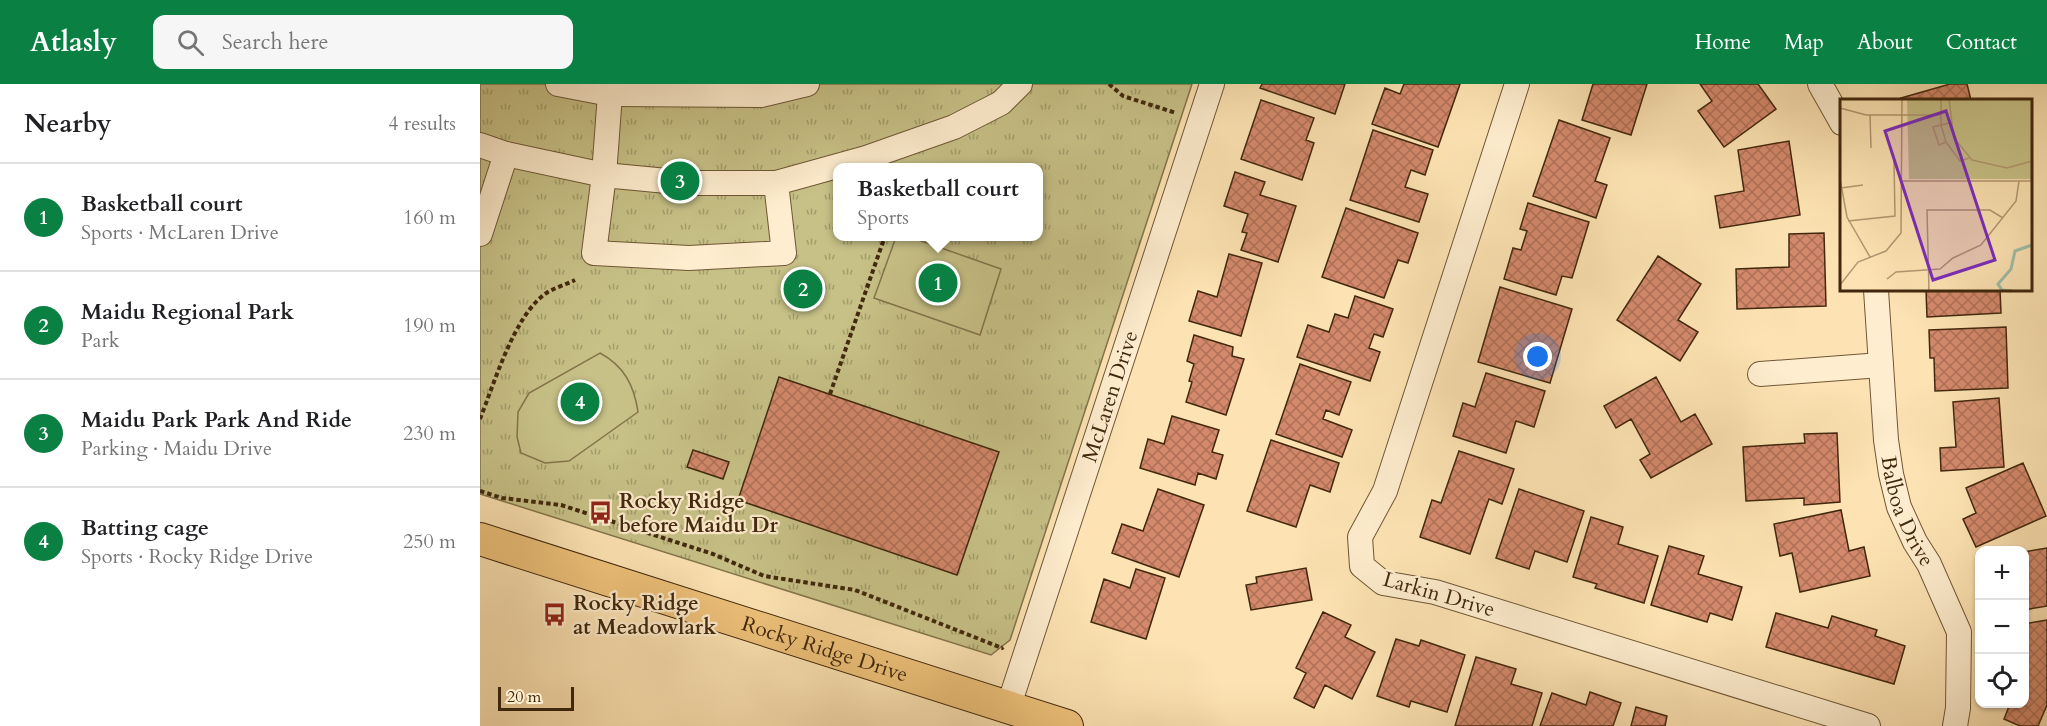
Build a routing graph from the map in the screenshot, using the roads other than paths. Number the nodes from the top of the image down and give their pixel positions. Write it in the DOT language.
graph roads {
  1 [pos="558,84"];
  2 [pos="807,84"];
  3 [pos="1020,84"];
  4 [pos="1212,84"];
  5 [pos="1517,84"];
  6 [pos="1820,84"];
  7 [pos="610,94"];
  8 [pos="1840,119"];
  9 [pos="480,145"];
  10 [pos="506,154"];
  11 [pos="848,163"];
  12 [pos="833,167"];
  13 [pos="604,175"];
  14 [pos="776,183"];
  15 [pos="480,234"];
  16 [pos="1876,291"];
  17 [pos="1881,365"];
  18 [pos="1760,374"];
  19 [pos="480,539"];
  20 [pos="1008,708"];
  21 [pos="1067,726"];
  22 [pos="1868,726"];
  23 [pos="1955,726"];
  1 -- 7 [label="street"];
  2 -- 7 [label="street"];
  3 -- 11 [label="street"];
  4 -- 20 [label="street, McLaren Drive"];
  5 -- 22 [label="street, Larkin Drive"];
  6 -- 8 [label="street"];
  7 -- 13 [label="street"];
  9 -- 10 [label="street"];
  10 -- 13 [label="street"];
  10 -- 15 [label="street"];
  12 -- 14 [label="street"];
  13 -- 14 [label="street"];
  13 -- 14 [label="street"];
  16 -- 17 [label="street, Balboa Drive"];
  17 -- 18 [label="street"];
  17 -- 23 [label="street, Balboa Drive"];
  19 -- 20 [label="main road, Rocky Ridge Drive"];
  20 -- 21 [label="main road, Rocky Ridge Drive"];
}
